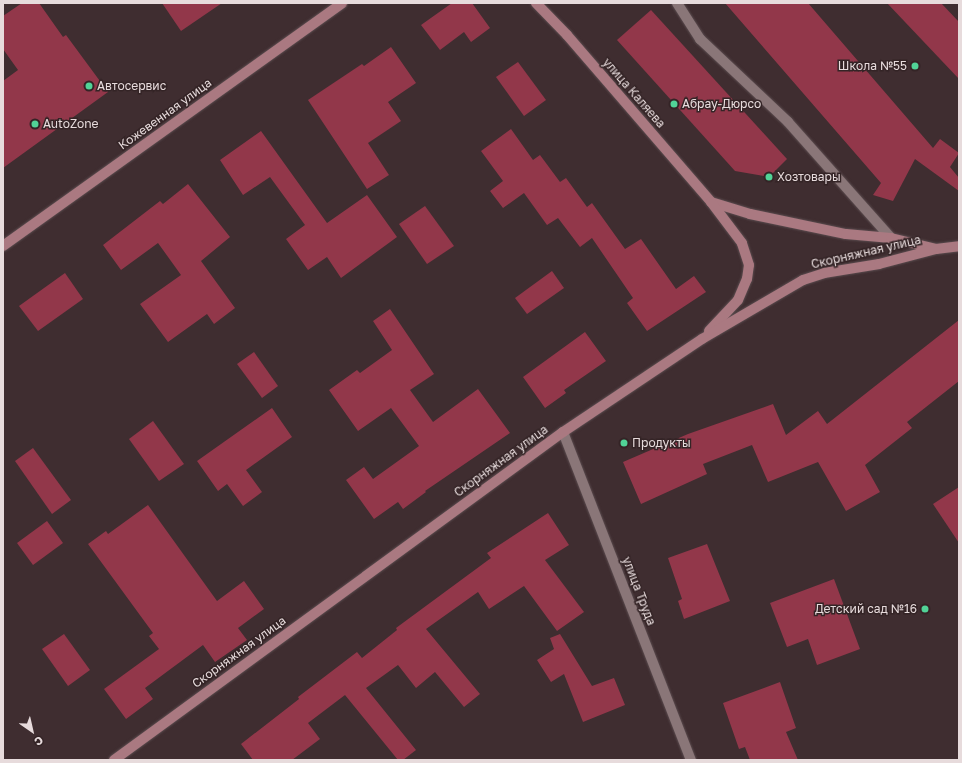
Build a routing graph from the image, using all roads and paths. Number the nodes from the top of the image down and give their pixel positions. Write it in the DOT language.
graph roads {
  1 [pos="342,3"];
  2 [pos="536,3"];
  3 [pos="677,3"];
  4 [pos="710,202"];
  5 [pos="892,238"];
  6 [pos="3,246"];
  7 [pos="959,246"];
  8 [pos="936,249"];
  9 [pos="702,339"];
  10 [pos="563,432"];
  11 [pos="114,760"];
  12 [pos="691,760"];
  1 -- 6 [label="main road, Кожевенная улица"];
  2 -- 4 [label="main road, улица Каляева"];
  3 -- 5 [label="street"];
  4 -- 5 [label="main road"];
  4 -- 9 [label="main road, улица Каляева"];
  5 -- 8 [label="main road"];
  7 -- 8 [label="main road"];
  8 -- 9 [label="main road, Скорняжная улица"];
  9 -- 10 [label="main road, Скорняжная улица"];
  10 -- 11 [label="main road, Скорняжная улица"];
  10 -- 12 [label="street, улица Труда"];
}
